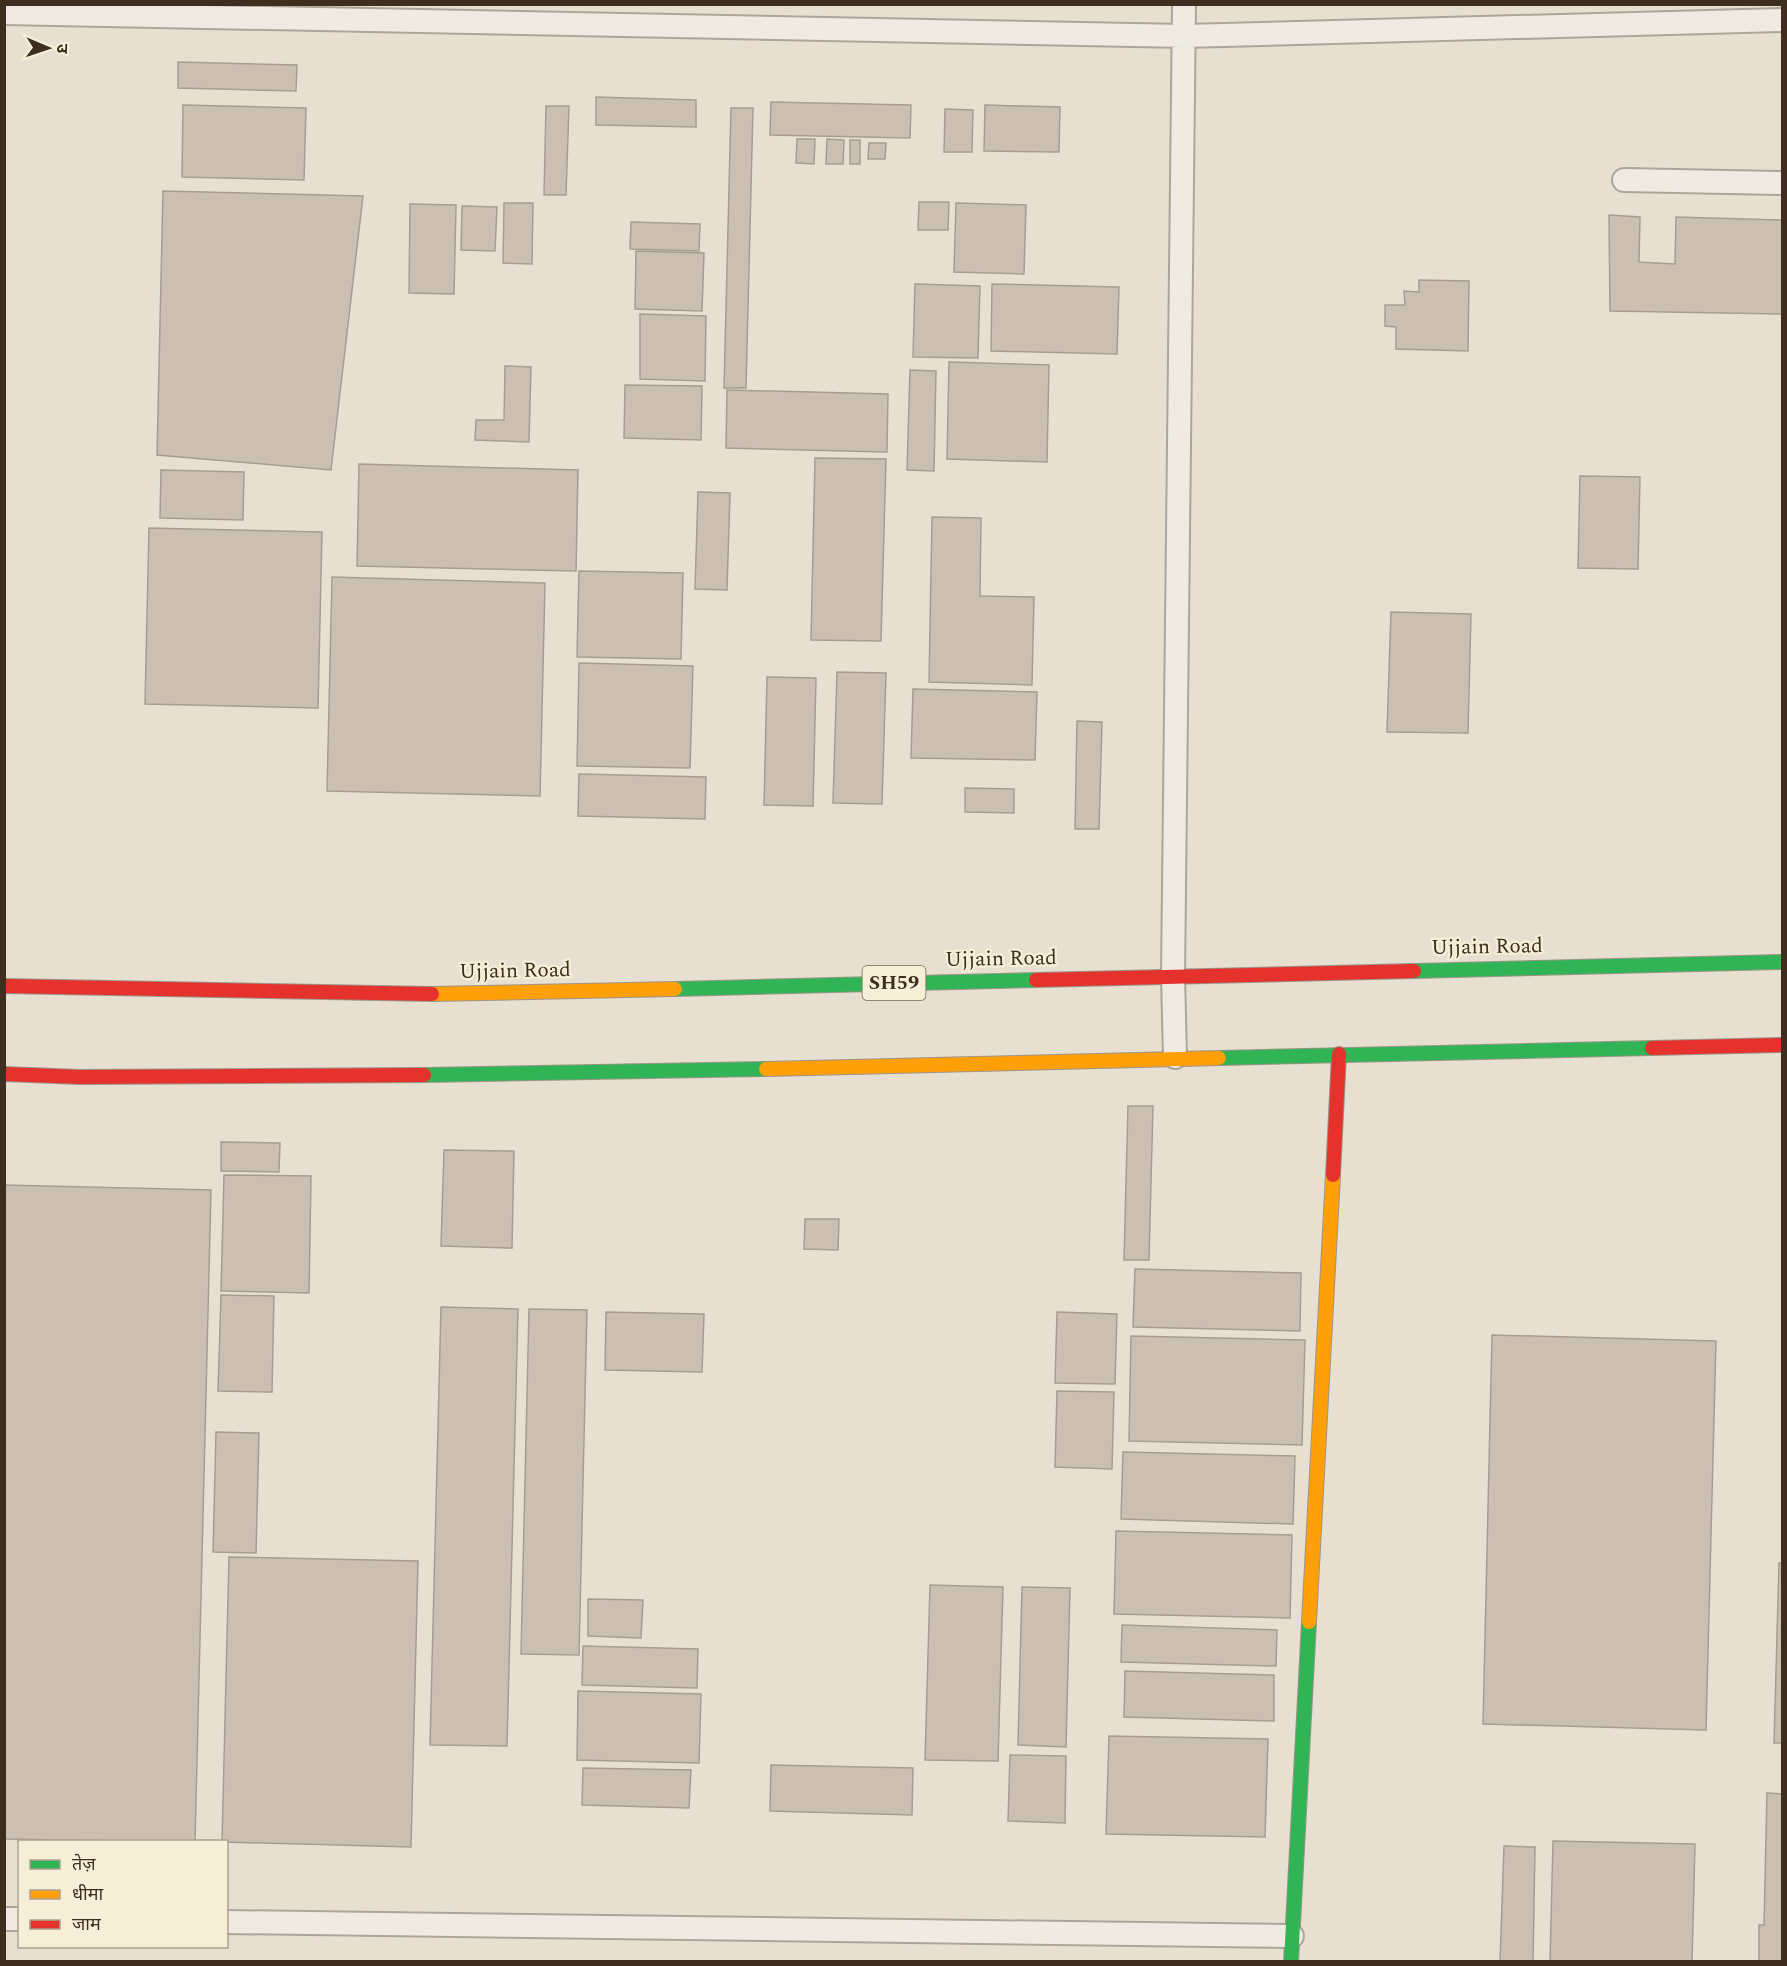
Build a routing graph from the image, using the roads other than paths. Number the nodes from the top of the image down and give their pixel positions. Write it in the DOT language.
graph roads {
  1 [pos="1184,4"];
  2 [pos="4,13"];
  3 [pos="597,15"];
  4 [pos="1782,20"];
  5 [pos="1185,36"];
  6 [pos="1624,180"];
  7 [pos="1782,183"];
  8 [pos="1782,962"];
  9 [pos="1173,976"];
  10 [pos="4,986"];
  11 [pos="1782,1045"];
  12 [pos="1339,1054"];
  13 [pos="1175,1058"];
  14 [pos="4,1074"];
  15 [pos="228,1922"];
  16 [pos="1292,1936"];
  17 [pos="1291,1962"];
  1 -- 5 [label="lane"];
  2 -- 3 [label="lane"];
  3 -- 5 [label="lane"];
  4 -- 5 [label="lane"];
  5 -- 9 [label="lane"];
  6 -- 7 [label="lane"];
  8 -- 9 [label="main road, Ujjain Road / SH59"];
  9 -- 10 [label="main road, Ujjain Road / SH59"];
  9 -- 13 [label="lane"];
  11 -- 12 [label="main road"];
  12 -- 13 [label="main road"];
  12 -- 16 [label="main road"];
  13 -- 14 [label="main road"];
  15 -- 16 [label="lane"];
  16 -- 17 [label="main road"];
}
